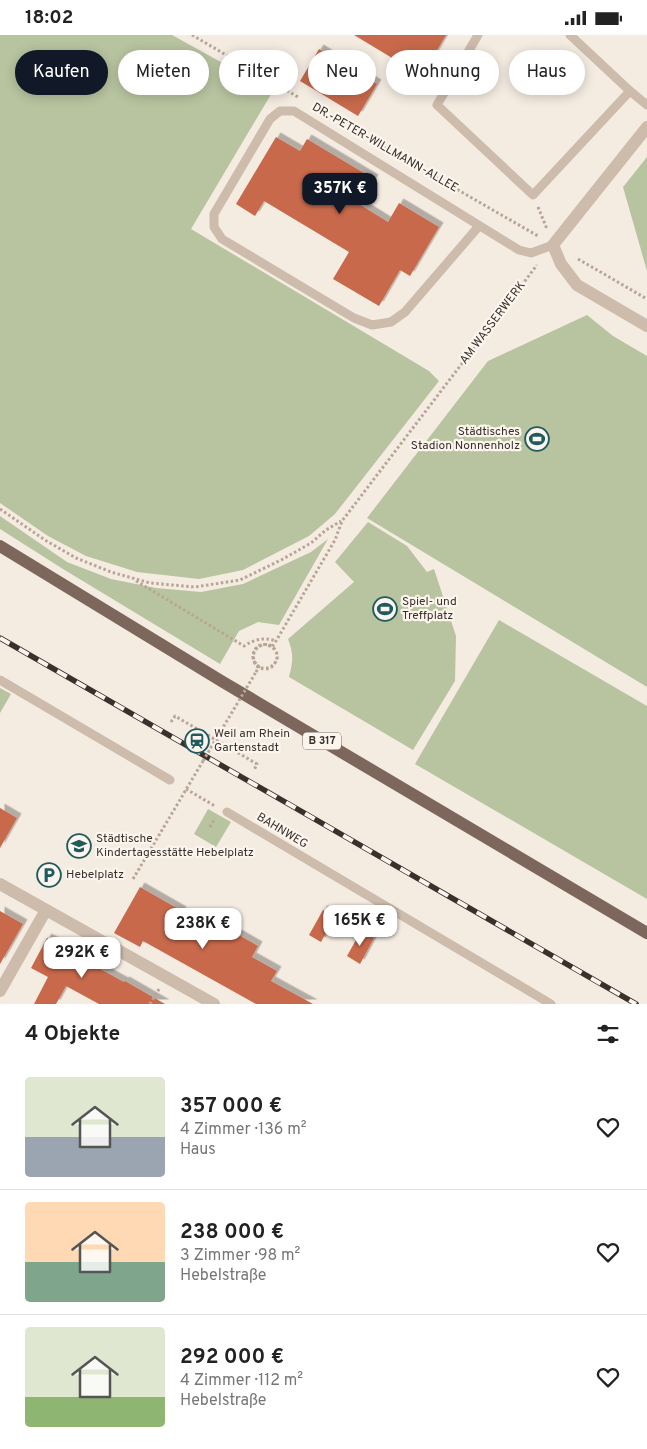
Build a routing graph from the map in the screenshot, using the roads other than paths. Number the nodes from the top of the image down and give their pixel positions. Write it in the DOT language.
graph roads {
  1 [pos="478,35"];
  2 [pos="570,35"];
  3 [pos="630,91"];
  4 [pos="647,105"];
  5 [pos="647,127"];
  6 [pos="480,226"];
  7 [pos="553,245"];
  8 [pos="647,326"];
  9 [pos="0,546"];
  10 [pos="0,680"];
  11 [pos="170,780"];
  12 [pos="226,812"];
  13 [pos="0,885"];
  14 [pos="46,910"];
  15 [pos="647,933"];
  16 [pos="0,991"];
  17 [pos="214,1004"];
  18 [pos="551,1004"];
  1 -- 3 [label="lane"];
  2 -- 3 [label="lane"];
  3 -- 4 [label="lane"];
  5 -- 7 [label="street"];
  6 -- 6 [label="lane"];
  6 -- 7 [label="lane"];
  7 -- 8 [label="street"];
  9 -- 15 [label="main road, B 317"];
  10 -- 11 [label="lane"];
  12 -- 18 [label="lane, BAHNWEG"];
  13 -- 14 [label="street"];
  14 -- 16 [label="street"];
  14 -- 17 [label="street"];
}
